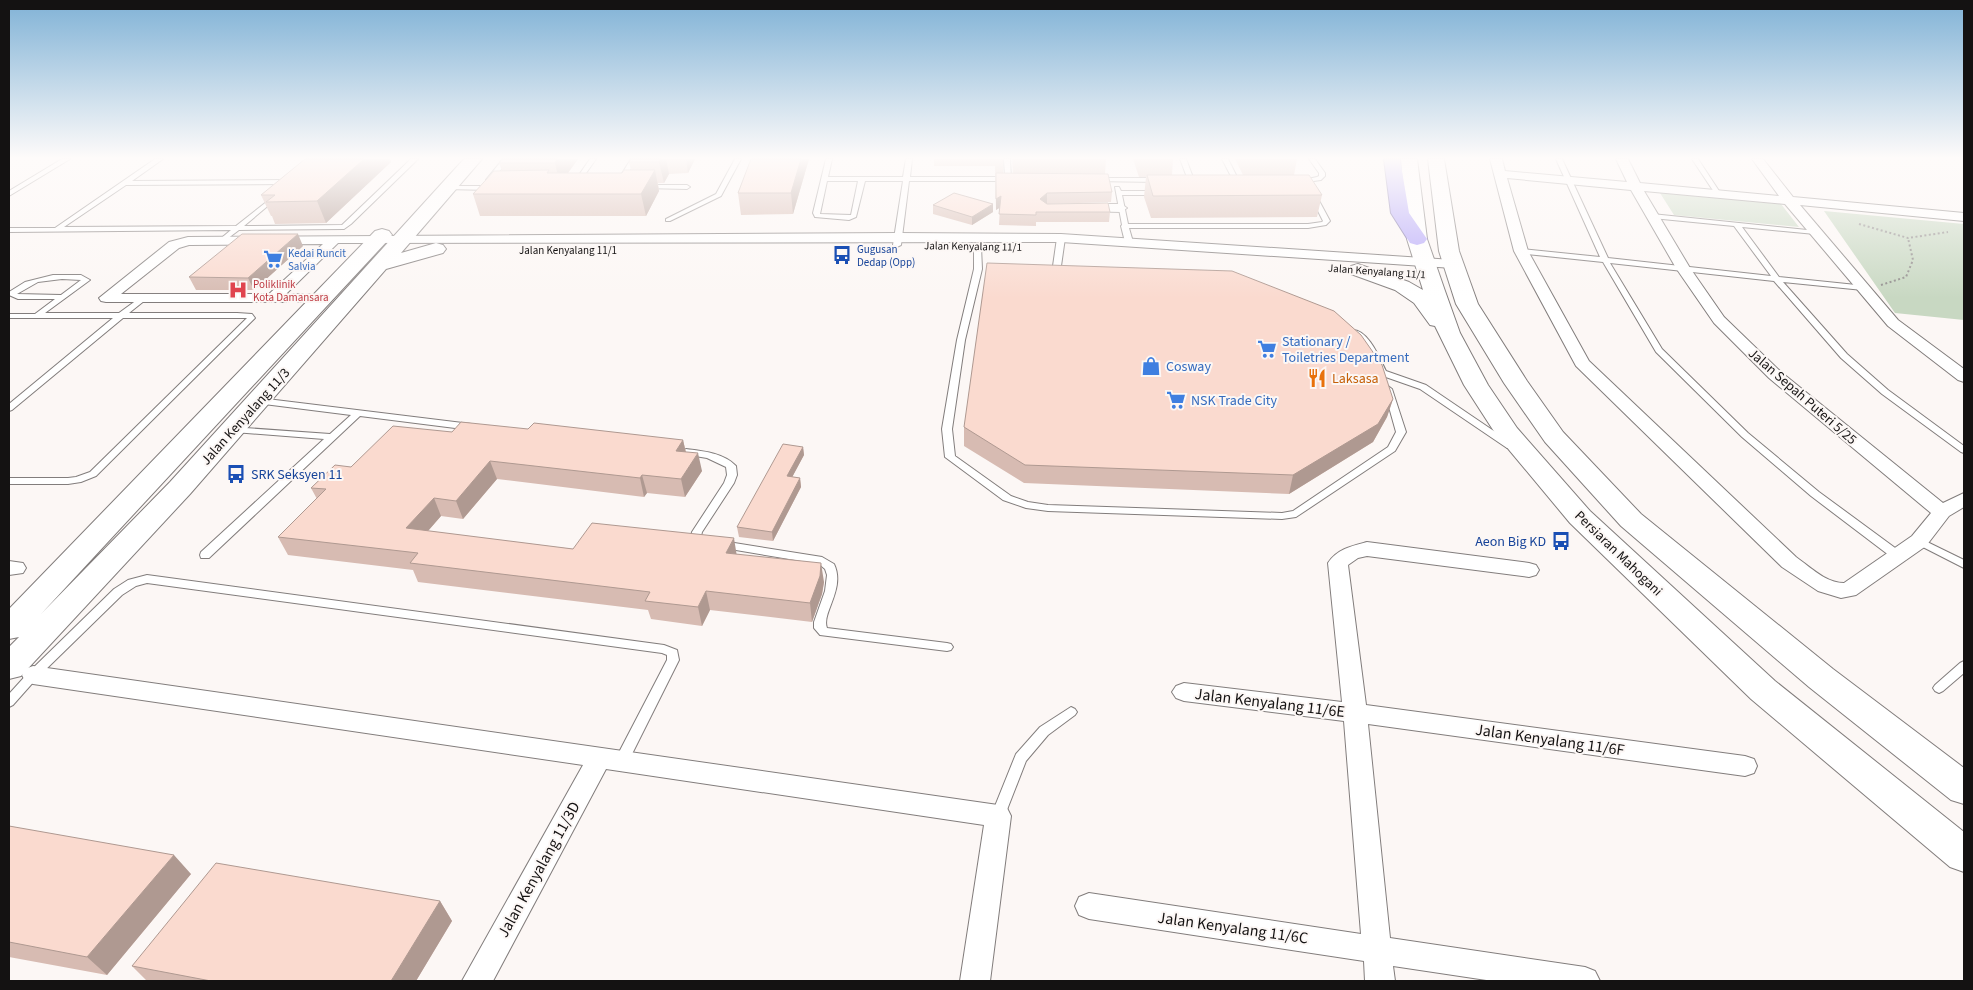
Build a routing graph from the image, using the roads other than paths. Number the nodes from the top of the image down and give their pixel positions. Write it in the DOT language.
graph roads {
  1 [pos="91,205"];
  2 [pos="265,205"];
  3 [pos="369,205"];
  4 [pos="424,205"];
  5 [pos="424,205"];
  6 [pos="699,205"];
  7 [pos="818,205"];
  8 [pos="856,205"];
  9 [pos="902,205"];
  10 [pos="1319,205"];
  11 [pos="1399,205"];
  12 [pos="1414,205"];
  13 [pos="1443,205"];
  14 [pos="1509,205"];
  15 [pos="1579,205"];
  16 [pos="1646,205"];
  17 [pos="1793,205"];
  18 [pos="1835,205"];
  19 [pos="1075,208"];
  20 [pos="1121,208"];
  21 [pos="1652,216"];
  22 [pos="1964,217"];
  23 [pos="668,220"];
  24 [pos="1736,224"];
  25 [pos="1124,226"];
  26 [pos="212,228"];
  27 [pos="238,228"];
  28 [pos="56,229"];
  29 [pos="9,230"];
  30 [pos="1815,232"];
  31 [pos="335,239"];
  32 [pos="1418,239"];
  33 [pos="198,240"];
  34 [pos="223,240"];
  35 [pos="897,241"];
  36 [pos="1129,242"];
  37 [pos="1061,243"];
  38 [pos="437,244"];
  39 [pos="390,245"];
  40 [pos="977,247"];
  41 [pos="1522,251"];
  42 [pos="1605,260"];
  43 [pos="1682,268"];
  44 [pos="1358,270"];
  45 [pos="1441,270"];
  46 [pos="1046,272"];
  47 [pos="1056,272"];
  48 [pos="1066,273"];
  49 [pos="1776,278"];
  50 [pos="1864,288"];
  51 [pos="64,297"];
  52 [pos="273,298"];
  53 [pos="322,298"];
  54 [pos="140,299"];
  55 [pos="122,315"];
  56 [pos="9,316"];
  57 [pos="38,316"];
  58 [pos="1343,328"];
  59 [pos="1449,333"];
  60 [pos="1384,373"];
  61 [pos="1964,377"];
  62 [pos="258,401"];
  63 [pos="9,408"];
  64 [pos="357,414"];
  65 [pos="233,429"];
  66 [pos="484,429"];
  67 [pos="333,437"];
  68 [pos="1964,450"];
  69 [pos="679,451"];
  70 [pos="1531,461"];
  71 [pos="9,481"];
  72 [pos="1964,499"];
  73 [pos="1942,512"];
  74 [pos="1919,541"];
  75 [pos="205,555"];
  76 [pos="1898,556"];
  77 [pos="1964,564"];
  78 [pos="1529,570"];
  79 [pos="9,628"];
  80 [pos="947,647"];
  81 [pos="16,666"];
  82 [pos="1964,666"];
  83 [pos="1939,688"];
  84 [pos="1184,692"];
  85 [pos="9,702"];
  86 [pos="1071,712"];
  87 [pos="1355,712"];
  88 [pos="611,758"];
  89 [pos="1746,766"];
  90 [pos="1964,789"];
  91 [pos="998,816"];
  92 [pos="1964,855"];
  93 [pos="1089,906"];
  94 [pos="1378,948"];
  95 [pos="477,981"];
  96 [pos="975,981"];
  97 [pos="1380,981"];
  98 [pos="1585,981"];
  1 -- 28 [label="lane"];
  2 -- 27 [label="lane"];
  3 -- 27 [label="lane"];
  4 -- 39 [label="main road, Jalan Kenyalang 11/3"];
  5 -- 39 [label="main road, Jalan Kenyalang 11/3"];
  6 -- 23 [label="lane"];
  7 -- 8 [label="lane"];
  9 -- 35 [label="lane"];
  10 -- 25 [label="lane"];
  11 -- 32 [label="highway"];
  12 -- 32 [label="main road, Persiaran Mahogani"];
  13 -- 45 [label="main road, Persiaran Mahogani"];
  14 -- 41 [label="street"];
  15 -- 42 [label="lane"];
  16 -- 21 [label="street, Jalan Sepah Puteri 5/25"];
  17 -- 30 [label="street"];
  18 -- 22 [label="street"];
  19 -- 20 [label="street"];
  20 -- 25 [label="lane"];
  21 -- 24 [label="lane"];
  21 -- 43 [label="street, Jalan Sepah Puteri 5/25"];
  24 -- 30 [label="lane"];
  24 -- 49 [label="lane"];
  25 -- 36 [label="lane"];
  26 -- 27 [label="lane"];
  26 -- 28 [label="lane"];
  26 -- 33 [label="lane"];
  27 -- 34 [label="lane"];
  28 -- 29 [label="lane"];
  30 -- 50 [label="street"];
  31 -- 34 [label="street"];
  31 -- 39 [label="street"];
  31 -- 52 [label="street"];
  32 -- 45 [label="main road, Persiaran Mahogani"];
  33 -- 34 [label="street"];
  33 -- 54 [label="street"];
  35 -- 37 [label="street, Jalan Kenyalang 11/1"];
  35 -- 38 [label="street, Jalan Kenyalang 11/1"];
  35 -- 40 [label="street, Jalan Kenyalang 11/1"];
  36 -- 37 [label="street, Jalan Kenyalang 11/1"];
  36 -- 45 [label="street, Jalan Kenyalang 11/1"];
  37 -- 40 [label="street, Jalan Kenyalang 11/1"];
  37 -- 44 [label="street, Jalan Kenyalang 11/1"];
  37 -- 47 [label="lane"];
  38 -- 39 [label="main road"];
  38 -- 39 [label="main road"];
  39 -- 53 [label="main road, Jalan Kenyalang 11/3"];
  39 -- 62 [label="main road, Jalan Kenyalang 11/3"];
  40 -- 60 [label="lane"];
  41 -- 42 [label="lane"];
  41 -- 76 [label="street"];
  42 -- 43 [label="lane"];
  42 -- 76 [label="lane"];
  43 -- 49 [label="lane"];
  43 -- 73 [label="street, Jalan Sepah Puteri 5/25"];
  44 -- 45 [label="street, Jalan Kenyalang 11/1"];
  44 -- 59 [label="main road"];
  45 -- 59 [label="main road, Persiaran Mahogani"];
  45 -- 90 [label="main road, Persiaran Mahogani"];
  46 -- 47 [label="lane"];
  47 -- 48 [label="lane"];
  49 -- 50 [label="lane"];
  49 -- 68 [label="lane"];
  50 -- 61 [label="street"];
  51 -- 51 [label="lane"];
  51 -- 57 [label="lane"];
  52 -- 53 [label="street"];
  52 -- 54 [label="street"];
  53 -- 79 [label="main road, Jalan Kenyalang 11/3"];
  54 -- 55 [label="lane"];
  55 -- 57 [label="lane"];
  55 -- 63 [label="lane"];
  55 -- 71 [label="lane"];
  56 -- 57 [label="lane"];
  58 -- 60 [label="lane"];
  59 -- 70 [label="main road, Persiaran Mahogani"];
  60 -- 70 [label="lane"];
  62 -- 64 [label="lane"];
  62 -- 65 [label="main road, Jalan Kenyalang 11/3"];
  64 -- 66 [label="lane"];
  64 -- 67 [label="lane"];
  65 -- 67 [label="lane"];
  65 -- 81 [label="main road, Jalan Kenyalang 11/3"];
  67 -- 75 [label="lane"];
  69 -- 80 [label="lane"];
  70 -- 92 [label="main road, Persiaran Mahogani"];
  72 -- 73 [label="street"];
  73 -- 74 [label="street"];
  74 -- 76 [label="street"];
  74 -- 77 [label="lane"];
  78 -- 87 [label="street"];
  81 -- 85 [label="lane"];
  81 -- 88 [label="street"];
  81 -- 88 [label="lane"];
  82 -- 83 [label="lane"];
  84 -- 87 [label="street, Jalan Kenyalang 11/6E"];
  86 -- 91 [label="lane"];
  87 -- 89 [label="street, Jalan Kenyalang 11/6F"];
  87 -- 94 [label="street"];
  88 -- 91 [label="street"];
  88 -- 95 [label="street, Jalan Kenyalang 11/3D"];
  91 -- 96 [label="street"];
  93 -- 94 [label="street, Jalan Kenyalang 11/6C"];
  94 -- 97 [label="street"];
  94 -- 98 [label="street, Jalan Kenyalang 11/6C"];
}
